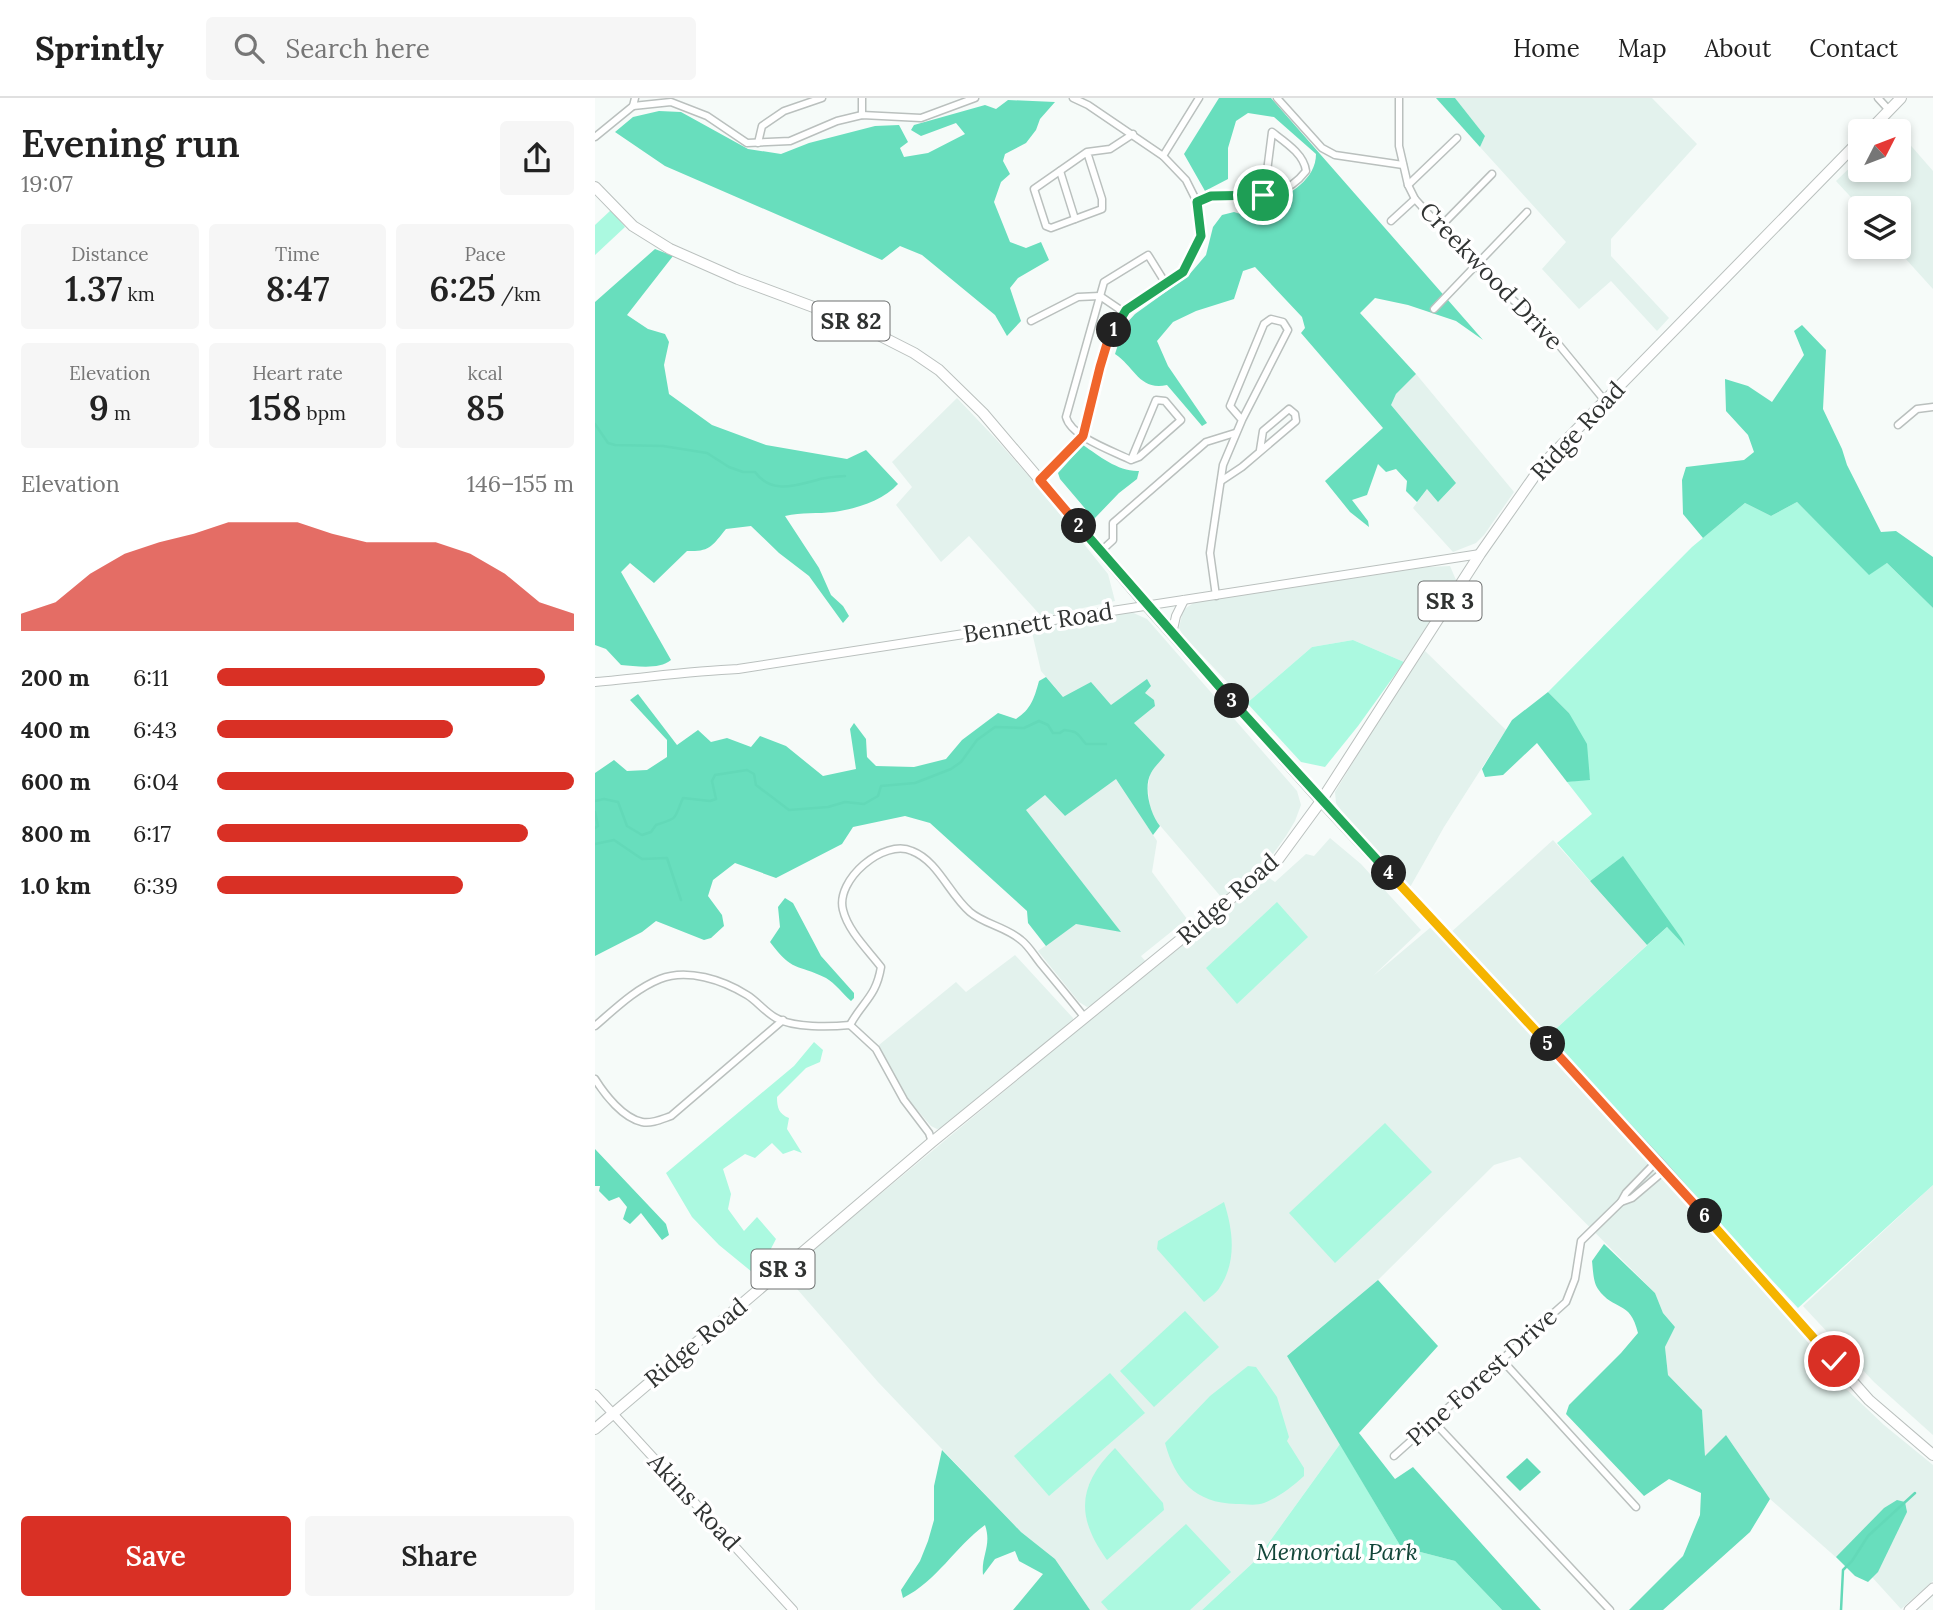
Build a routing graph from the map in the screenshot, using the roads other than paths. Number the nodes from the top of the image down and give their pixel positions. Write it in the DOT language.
graph roads {
  1 [pos="822,98"];
  2 [pos="862,98"];
  3 [pos="975,98"];
  4 [pos="1076,98"];
  5 [pos="1199,98"];
  6 [pos="1277,98"];
  7 [pos="1399,98"];
  8 [pos="1878,98"];
  9 [pos="1901,98"];
  10 [pos="634,102"];
  11 [pos="1889,110"];
  12 [pos="862,115"];
  13 [pos="1880,119"];
  14 [pos="1133,134"];
  15 [pos="595,137"];
  16 [pos="1457,138"];
  17 [pos="758,143"];
  18 [pos="1087,152"];
  19 [pos="1848,152"];
  20 [pos="1163,156"];
  21 [pos="1403,164"];
  22 [pos="1060,171"];
  23 [pos="1492,174"];
  24 [pos="1408,185"];
  25 [pos="595,187"];
  26 [pos="1263,195"];
  27 [pos="1415,199"];
  28 [pos="1197,202"];
  29 [pos="1527,212"];
  30 [pos="1075,219"];
  31 [pos="1391,220"];
  32 [pos="1440,227"];
  33 [pos="1475,265"];
  34 [pos="1166,284"];
  35 [pos="1100,296"];
  36 [pos="1434,309"];
  37 [pos="1125,313"];
  38 [pos="1031,321"];
  39 [pos="1605,401"];
  40 [pos="1933,407"];
  41 [pos="1242,420"];
  42 [pos="1898,425"];
  43 [pos="1235,433"];
  44 [pos="1083,436"];
  45 [pos="1260,450"];
  46 [pos="1131,460"];
  47 [pos="1040,480"];
  48 [pos="1221,481"];
  49 [pos="1100,552"];
  50 [pos="1480,554"];
  51 [pos="1216,596"];
  52 [pos="1184,600"];
  53 [pos="1147,606"];
  54 [pos="1172,634"];
  55 [pos="595,682"];
  56 [pos="1321,800"];
  57 [pos="1085,1018"];
  58 [pos="783,1020"];
  59 [pos="850,1025"];
  60 [pos="595,1026"];
  61 [pos="595,1079"];
  62 [pos="932,1142"];
  63 [pos="1657,1161"];
  64 [pos="1665,1170"];
  65 [pos="1621,1202"];
  66 [pos="1503,1360"];
  67 [pos="595,1394"];
  68 [pos="613,1413"];
  69 [pos="1433,1421"];
  70 [pos="595,1429"];
  71 [pos="1933,1455"];
  72 [pos="1394,1456"];
  73 [pos="1636,1507"];
  74 [pos="1933,1588"];
  75 [pos="793,1610"];
  76 [pos="1610,1610"];
  77 [pos="1909,1610"];
  1 -- 17 [label="street"];
  2 -- 12 [label="street"];
  3 -- 12 [label="street"];
  4 -- 14 [label="street"];
  5 -- 20 [label="street"];
  6 -- 21 [label="street"];
  7 -- 21 [label="street, Creekwood Drive"];
  8 -- 11 [label="street"];
  9 -- 11 [label="main road"];
  10 -- 15 [label="street"];
  10 -- 17 [label="street"];
  11 -- 13 [label="main road"];
  12 -- 17 [label="street"];
  14 -- 18 [label="street"];
  14 -- 20 [label="street"];
  16 -- 24 [label="street"];
  18 -- 22 [label="street"];
  18 -- 30 [label="street"];
  19 -- 39 [label="main road, Ridge Road / SR 3"];
  20 -- 28 [label="street"];
  21 -- 24 [label="street, Creekwood Drive"];
  22 -- 30 [label="street"];
  22 -- 30 [label="street"];
  23 -- 32 [label="street"];
  24 -- 27 [label="street, Creekwood Drive"];
  25 -- 47 [label="main road, SR 82"];
  26 -- 26 [label="street"];
  26 -- 28 [label="street"];
  27 -- 31 [label="street"];
  27 -- 32 [label="street, Creekwood Drive"];
  28 -- 34 [label="street"];
  29 -- 33 [label="street"];
  32 -- 33 [label="street, Creekwood Drive"];
  33 -- 36 [label="street"];
  33 -- 39 [label="street, Creekwood Drive"];
  34 -- 35 [label="street"];
  34 -- 37 [label="street"];
  35 -- 37 [label="street"];
  35 -- 38 [label="street"];
  35 -- 44 [label="street"];
  37 -- 44 [label="street"];
  39 -- 50 [label="main road, Ridge Road / SR 3"];
  40 -- 42 [label="street"];
  41 -- 41 [label="street"];
  41 -- 43 [label="street"];
  43 -- 48 [label="street"];
  43 -- 49 [label="street"];
  44 -- 46 [label="street"];
  44 -- 47 [label="street"];
  45 -- 45 [label="street"];
  45 -- 48 [label="street"];
  46 -- 46 [label="street"];
  47 -- 49 [label="main road, SR 82"];
  48 -- 51 [label="street"];
  49 -- 53 [label="main road, SR 82"];
  50 -- 51 [label="street, Bennett Road"];
  50 -- 56 [label="main road, Ridge Road / SR 3"];
  51 -- 52 [label="street, Bennett Road"];
  52 -- 53 [label="street, Bennett Road"];
  52 -- 54 [label="street"];
  53 -- 54 [label="main road, SR 82"];
  53 -- 55 [label="street, Bennett Road"];
  54 -- 56 [label="main road, SR 82"];
  56 -- 57 [label="main road, Ridge Road / SR 3"];
  56 -- 63 [label="main road, SR 82"];
  57 -- 59 [label="street"];
  57 -- 62 [label="main road, Ridge Road / SR 3"];
  58 -- 59 [label="street"];
  58 -- 60 [label="street"];
  58 -- 61 [label="street"];
  59 -- 62 [label="street"];
  62 -- 68 [label="main road, Ridge Road / SR 3"];
  63 -- 64 [label="main road, SR 82"];
  63 -- 65 [label="street"];
  64 -- 65 [label="street, Pine Forest Drive"];
  64 -- 71 [label="main road, SR 82"];
  65 -- 66 [label="street, Pine Forest Drive"];
  66 -- 69 [label="street, Pine Forest Drive"];
  66 -- 73 [label="street"];
  67 -- 68 [label="street, Akins Road"];
  68 -- 70 [label="main road, Ridge Road / SR 3"];
  68 -- 75 [label="street, Akins Road"];
  69 -- 72 [label="street, Pine Forest Drive"];
  69 -- 76 [label="street"];
  74 -- 77 [label="main road"];
}
